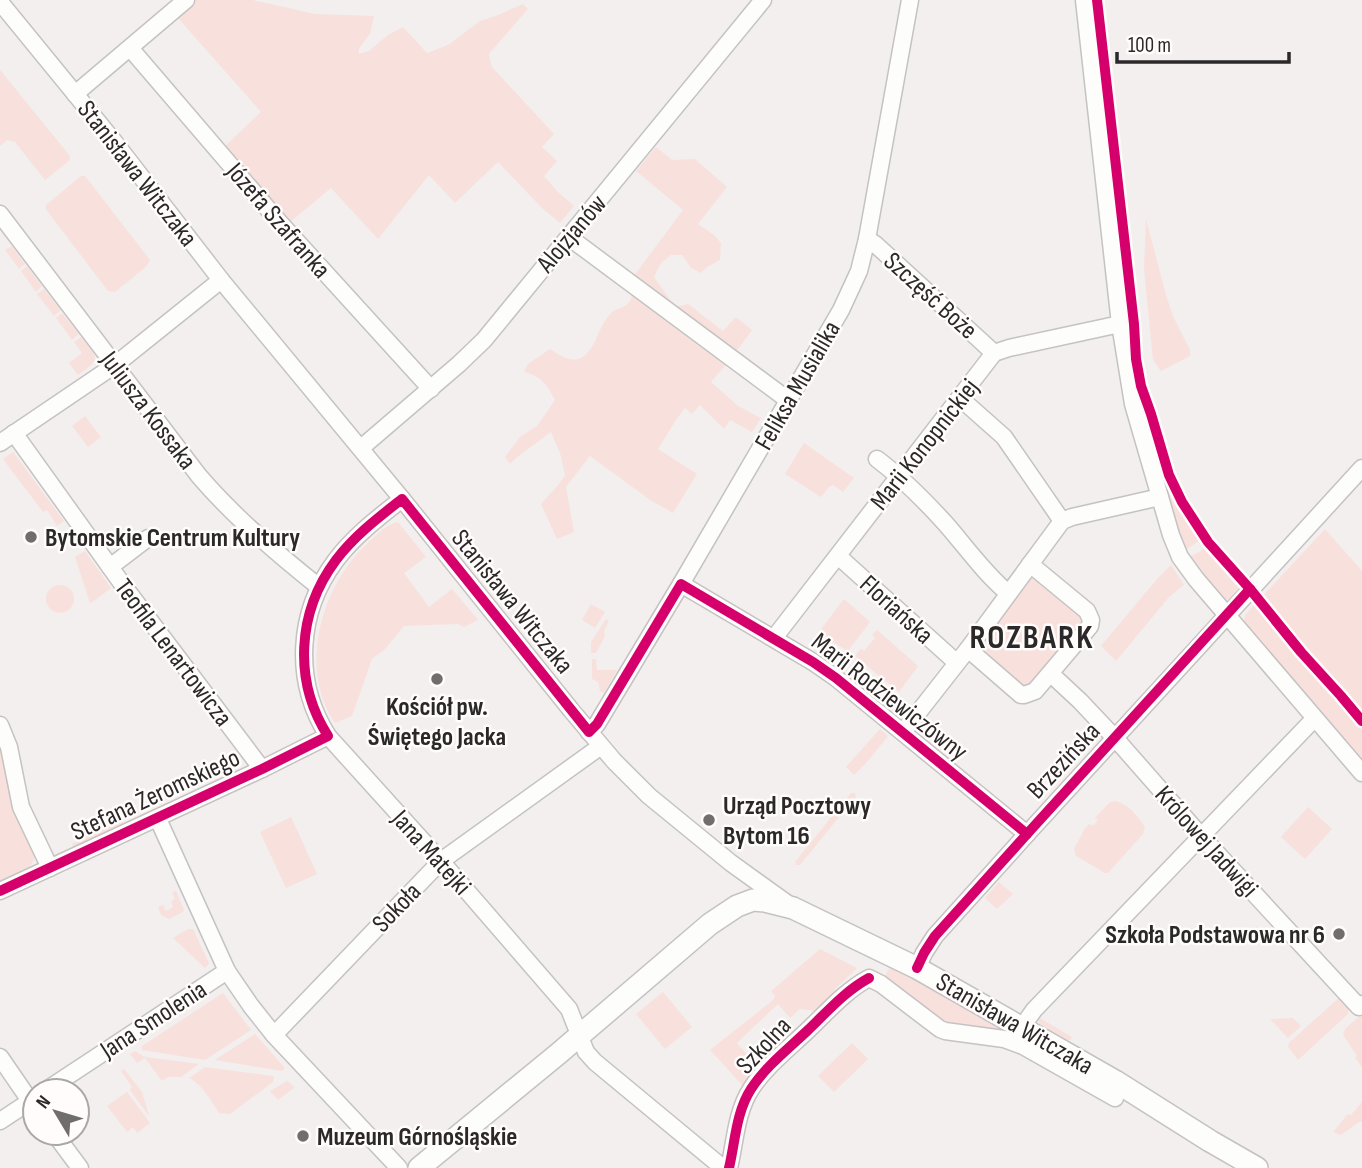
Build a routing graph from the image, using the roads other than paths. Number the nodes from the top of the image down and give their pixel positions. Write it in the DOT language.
graph roads {
  1 [pos="186,0"];
  2 [pos="764,0"];
  3 [pos="910,0"];
  4 [pos="1084,0"];
  5 [pos="0,2"];
  6 [pos="130,48"];
  7 [pos="75,93"];
  8 [pos="0,214"];
  9 [pos="867,239"];
  10 [pos="574,241"];
  11 [pos="221,279"];
  12 [pos="1120,324"];
  13 [pos="994,353"];
  14 [pos="115,365"];
  15 [pos="431,389"];
  16 [pos="960,398"];
  17 [pos="788,400"];
  18 [pos="7,438"];
  19 [pos="361,448"];
  20 [pos="877,458"];
  21 [pos="1362,468"];
  22 [pos="898,476"];
  23 [pos="1160,497"];
  24 [pos="402,499"];
  25 [pos="1062,521"];
  26 [pos="148,538"];
  27 [pos="838,556"];
  28 [pos="1030,564"];
  29 [pos="110,567"];
  30 [pos="681,584"];
  31 [pos="319,587"];
  32 [pos="1008,593"];
  33 [pos="1227,615"];
  34 [pos="774,638"];
  35 [pos="968,649"];
  36 [pos="957,663"];
  37 [pos="1051,674"];
  38 [pos="1314,719"];
  39 [pos="0,725"];
  40 [pos="589,732"];
  41 [pos="902,732"];
  42 [pos="328,736"];
  43 [pos="1115,737"];
  44 [pos="601,746"];
  45 [pos="262,769"];
  46 [pos="1362,774"];
  47 [pos="158,819"];
  48 [pos="1027,834"];
  49 [pos="1201,836"];
  50 [pos="441,861"];
  51 [pos="50,868"];
  52 [pos="0,891"];
  53 [pos="793,908"];
  54 [pos="918,968"];
  55 [pos="227,971"];
  56 [pos="1362,1004"];
  57 [pos="1022,1027"];
  58 [pos="274,1035"];
  59 [pos="580,1035"];
  60 [pos="0,1057"];
  61 [pos="66,1077"];
  62 [pos="21,1086"];
  63 [pos="1115,1098"];
  64 [pos="21,1109"];
  65 [pos="0,1121"];
  66 [pos="64,1147"];
  67 [pos="80,1168"];
  68 [pos="399,1168"];
  69 [pos="419,1168"];
  70 [pos="723,1168"];
  71 [pos="729,1168"];
  72 [pos="1257,1168"];
  1 -- 6 [label="street"];
  2 -- 15 [label="street, Alojzjanów"];
  3 -- 9 [label="street, Feliksa Musialika"];
  4 -- 12 [label="street"];
  5 -- 7 [label="street, Stanisława Witczaka"];
  6 -- 7 [label="street"];
  6 -- 15 [label="street, Józefa Szafranka"];
  7 -- 11 [label="street, Stanisława Witczaka"];
  8 -- 14 [label="street, Juliusza Kossaka"];
  9 -- 13 [label="street, Szczęść Boże"];
  9 -- 17 [label="street, Feliksa Musialika"];
  10 -- 17 [label="street"];
  11 -- 14 [label="street"];
  11 -- 19 [label="street, Stanisława Witczaka"];
  12 -- 13 [label="street, Marii Konopnickiej"];
  12 -- 23 [label="street"];
  13 -- 16 [label="street, Marii Konopnickiej"];
  14 -- 18 [label="street"];
  14 -- 31 [label="street, Juliusza Kossaka"];
  15 -- 19 [label="street, Alojzjanów"];
  16 -- 22 [label="street, Marii Konopnickiej"];
  16 -- 25 [label="street"];
  17 -- 30 [label="street, Feliksa Musialika"];
  18 -- 29 [label="street, Teofila Lenartowicza"];
  19 -- 24 [label="street, Stanisława Witczaka"];
  20 -- 22 [label="street"];
  21 -- 33 [label="street, Brzezińska"];
  22 -- 27 [label="street, Marii Konopnickiej"];
  22 -- 32 [label="street"];
  23 -- 25 [label="street"];
  23 -- 33 [label="street"];
  24 -- 31 [label="street, Jana Matejki"];
  24 -- 40 [label="street, Stanisława Witczaka"];
  25 -- 28 [label="street"];
  26 -- 29 [label="street, Teofila Lenartowicza"];
  27 -- 34 [label="street, Marii Konopnickiej"];
  27 -- 36 [label="street, Floriańska"];
  28 -- 32 [label="street"];
  28 -- 37 [label="street"];
  29 -- 45 [label="street, Teofila Lenartowicza"];
  30 -- 34 [label="street, Marii Rodziewiczówny"];
  30 -- 40 [label="street, Feliksa Musialika"];
  31 -- 42 [label="street, Jana Matejki"];
  32 -- 35 [label="street"];
  33 -- 38 [label="street"];
  33 -- 43 [label="street, Brzezińska"];
  34 -- 41 [label="street, Marii Rodziewiczówny"];
  35 -- 36 [label="street"];
  35 -- 37 [label="street"];
  36 -- 41 [label="street"];
  37 -- 43 [label="street, Królowej Jadwigi"];
  38 -- 46 [label="street"];
  38 -- 49 [label="street"];
  39 -- 51 [label="street"];
  40 -- 44 [label="street, Stanisława Witczaka"];
  41 -- 48 [label="street, Marii Rodziewiczówny"];
  42 -- 45 [label="street, Stefana Żeromskiego"];
  42 -- 50 [label="street, Jana Matejki"];
  43 -- 48 [label="street, Brzezińska"];
  43 -- 49 [label="street, Królowej Jadwigi"];
  44 -- 50 [label="street, Sokoła"];
  44 -- 53 [label="street, Stanisława Witczaka"];
  45 -- 47 [label="street, Stefana Żeromskiego"];
  47 -- 51 [label="street, Stefana Żeromskiego"];
  47 -- 55 [label="street"];
  48 -- 54 [label="street, Brzezińska"];
  49 -- 56 [label="street, Królowej Jadwigi"];
  49 -- 57 [label="street"];
  50 -- 58 [label="street, Sokoła"];
  50 -- 59 [label="street, Jana Matejki"];
  51 -- 52 [label="street, Stefana Żeromskiego"];
  53 -- 54 [label="main road, Stanisława Witczaka"];
  53 -- 59 [label="main road"];
  54 -- 57 [label="main road, Stanisława Witczaka"];
  55 -- 58 [label="street"];
  55 -- 61 [label="street, Jana Smolenia"];
  57 -- 72 [label="main road, Stanisława Witczaka"];
  58 -- 68 [label="street"];
  59 -- 69 [label="main road"];
  59 -- 70 [label="street, Jana Matejki"];
  60 -- 62 [label="street"];
  63 -- 71 [label="street, Szkolna"];
  64 -- 65 [label="street"];
  66 -- 67 [label="street"];
}
